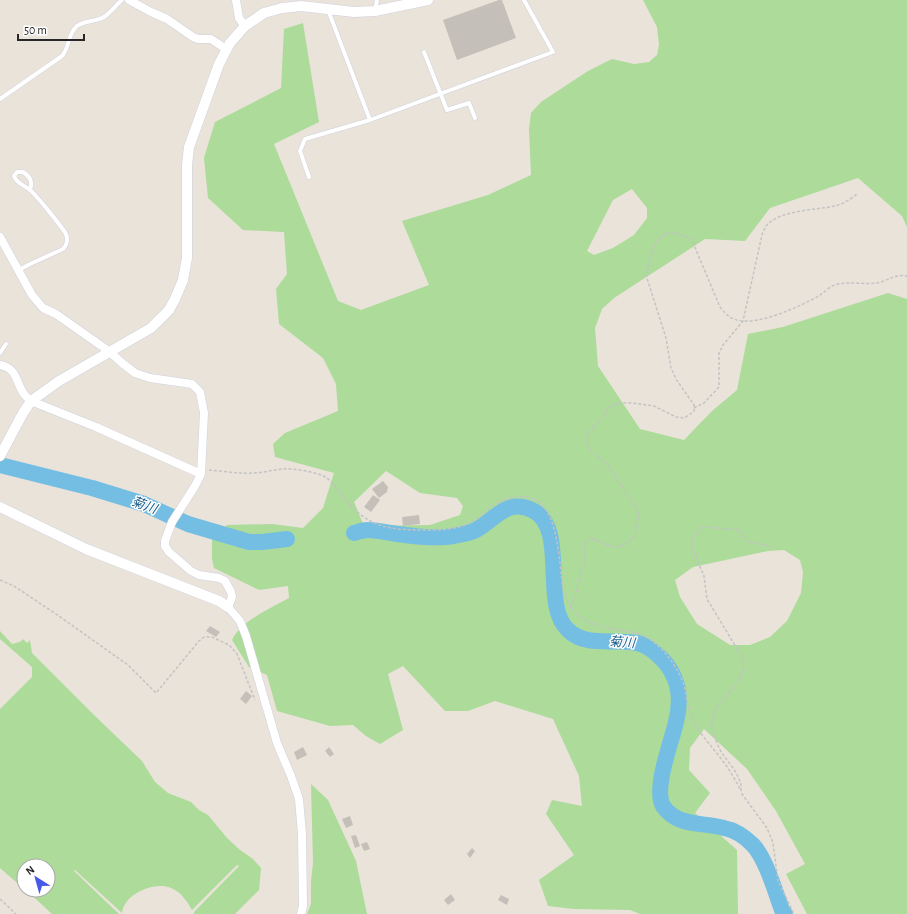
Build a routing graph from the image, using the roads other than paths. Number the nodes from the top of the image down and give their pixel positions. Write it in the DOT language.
graph roads {
  1 [pos="122,0"];
  2 [pos="129,0"];
  3 [pos="236,0"];
  4 [pos="377,0"];
  5 [pos="428,0"];
  6 [pos="524,0"];
  7 [pos="328,10"];
  8 [pos="375,11"];
  9 [pos="245,26"];
  10 [pos="226,49"];
  11 [pos="424,52"];
  12 [pos="441,94"];
  13 [pos="0,99"];
  14 [pos="475,118"];
  15 [pos="370,120"];
  16 [pos="309,177"];
  17 [pos="30,190"];
  18 [pos="0,237"];
  19 [pos="19,270"];
  20 [pos="6,344"];
  21 [pos="110,352"];
  22 [pos="0,353"];
  23 [pos="0,365"];
  24 [pos="31,402"];
  25 [pos="2,452"];
  26 [pos="201,471"];
  27 [pos="0,507"];
  28 [pos="228,607"];
  29 [pos="301,914"];
  1 -- 13 [label="lane"];
  2 -- 10 [label="street"];
  3 -- 9 [label="street"];
  4 -- 8 [label="lane"];
  5 -- 8 [label="street"];
  6 -- 12 [label="lane"];
  7 -- 8 [label="street"];
  7 -- 9 [label="street"];
  7 -- 15 [label="lane"];
  9 -- 10 [label="street"];
  10 -- 21 [label="street"];
  11 -- 12 [label="lane"];
  12 -- 14 [label="lane"];
  12 -- 15 [label="lane"];
  15 -- 16 [label="lane"];
  17 -- 17 [label="lane"];
  17 -- 19 [label="lane"];
  18 -- 19 [label="street"];
  19 -- 21 [label="street"];
  20 -- 22 [label="lane"];
  21 -- 24 [label="street"];
  21 -- 26 [label="street"];
  23 -- 24 [label="street"];
  24 -- 25 [label="street"];
  24 -- 26 [label="street"];
  26 -- 28 [label="street"];
  27 -- 28 [label="street"];
  28 -- 29 [label="street"];
}
